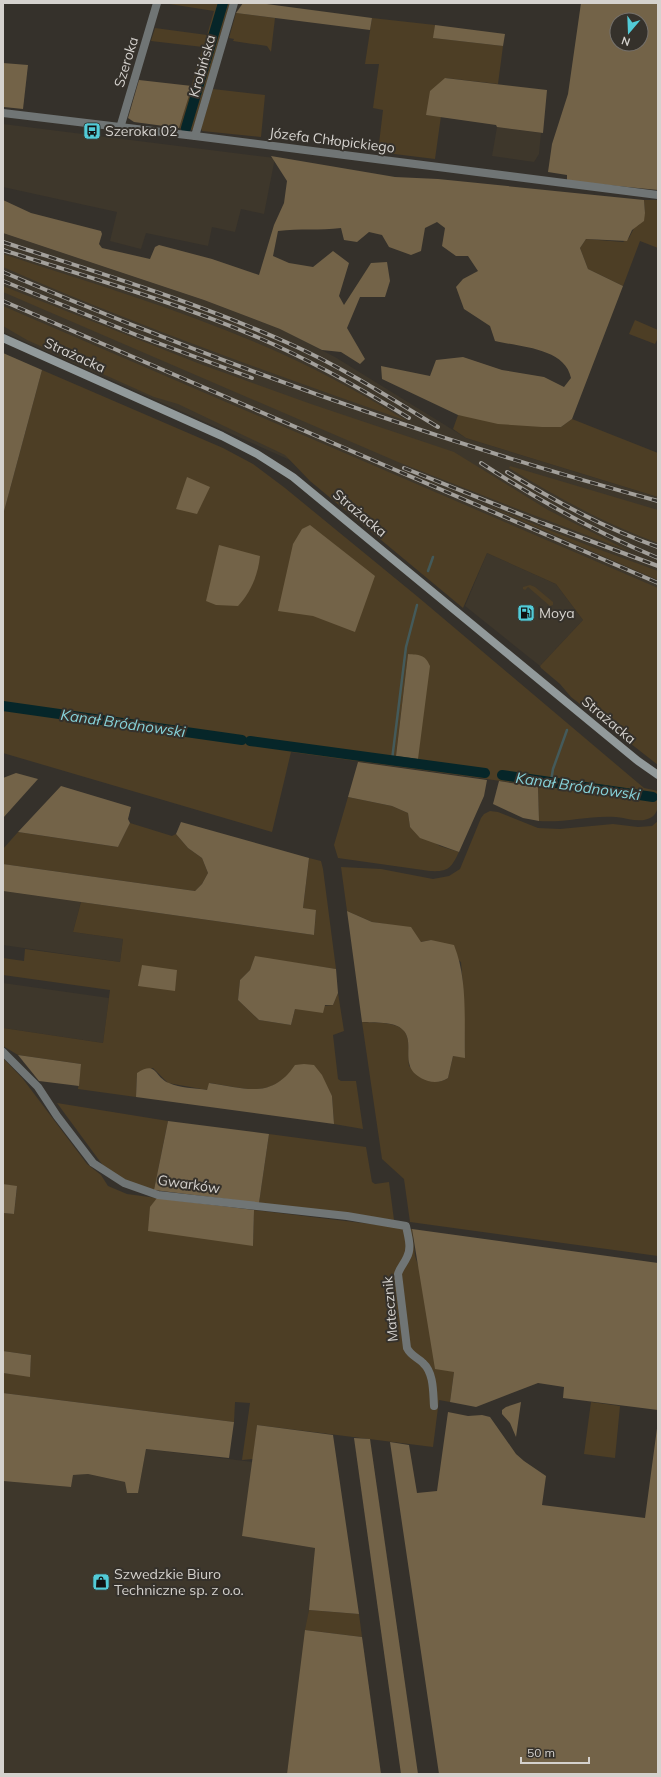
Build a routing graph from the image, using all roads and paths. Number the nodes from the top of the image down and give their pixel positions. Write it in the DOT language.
graph roads {
  1 [pos="157,3"];
  2 [pos="234,3"];
  3 [pos="3,113"];
  4 [pos="120,128"];
  5 [pos="195,136"];
  6 [pos="658,195"];
  7 [pos="3,338"];
  8 [pos="658,775"];
  9 [pos="3,1052"];
  10 [pos="406,1226"];
  11 [pos="434,1406"];
  1 -- 4 [label="street, Szeroka"];
  2 -- 5 [label="street, Krobińska"];
  3 -- 4 [label="street, Józefa Chłopickiego"];
  4 -- 5 [label="street, Józefa Chłopickiego"];
  5 -- 6 [label="street, Józefa Chłopickiego"];
  7 -- 8 [label="main road, Strażacka"];
  9 -- 10 [label="street, Gwarków"];
  10 -- 11 [label="street, Matecznik"];
}
